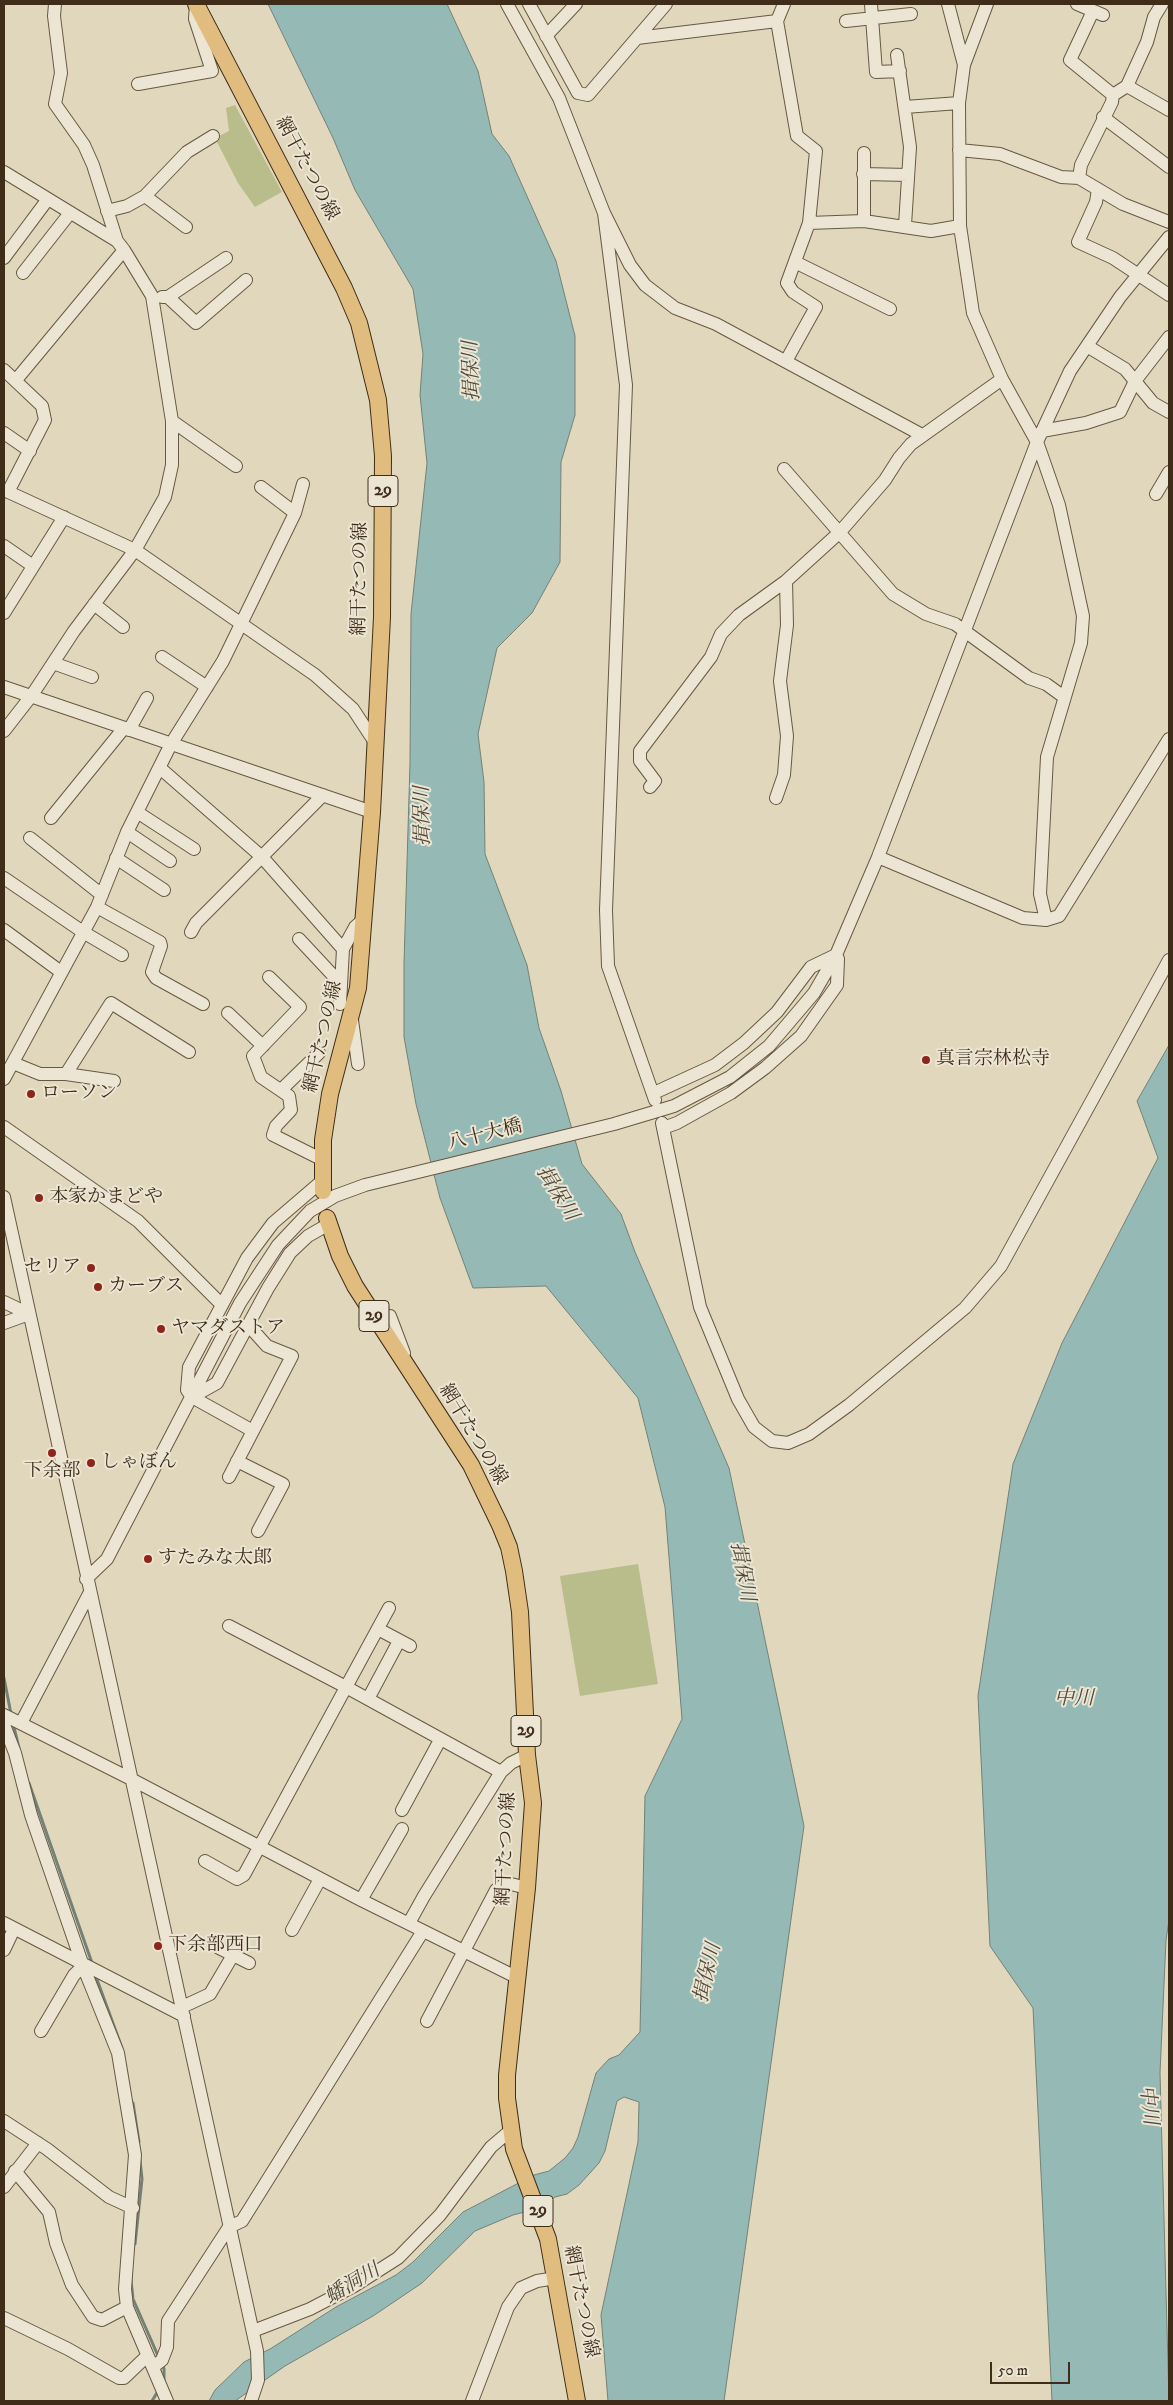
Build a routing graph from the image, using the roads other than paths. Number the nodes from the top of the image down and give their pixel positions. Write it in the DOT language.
graph roads {
  1 [pos="55,4"];
  2 [pos="196,4"];
  3 [pos="507,4"];
  4 [pos="528,4"];
  5 [pos="576,4"];
  6 [pos="784,4"];
  7 [pos="871,4"];
  8 [pos="948,4"];
  9 [pos="987,4"];
  10 [pos="1077,4"];
  11 [pos="1162,4"];
  12 [pos="658,6"];
  13 [pos="911,14"];
  14 [pos="873,19"];
  15 [pos="846,20"];
  16 [pos="777,21"];
  17 [pos="546,36"];
  18 [pos="637,38"];
  19 [pos="897,55"];
  20 [pos="964,65"];
  21 [pos="900,71"];
  22 [pos="138,84"];
  23 [pos="1128,86"];
  24 [pos="1113,95"];
  25 [pos="959,103"];
  26 [pos="905,107"];
  27 [pos="1169,110"];
  28 [pos="1103,117"];
  29 [pos="213,136"];
  30 [pos="959,150"];
  31 [pos="864,153"];
  32 [pos="1169,167"];
  33 [pos="4,172"];
  34 [pos="863,174"];
  35 [pos="908,175"];
  36 [pos="1079,178"];
  37 [pos="1098,189"];
  38 [pos="145,196"];
  39 [pos="48,199"];
  40 [pos="107,211"];
  41 [pos="70,213"];
  42 [pos="604,213"];
  43 [pos="864,221"];
  44 [pos="1169,222"];
  45 [pos="809,223"];
  46 [pos="905,225"];
  47 [pos="960,226"];
  48 [pos="186,227"];
  49 [pos="1169,237"];
  50 [pos="121,246"];
  51 [pos="4,258"];
  52 [pos="226,258"];
  53 [pos="795,262"];
  54 [pos="23,273"];
  55 [pos="1139,274"];
  56 [pos="246,280"];
  57 [pos="1169,295"];
  58 [pos="152,296"];
  59 [pos="168,298"];
  60 [pos="890,309"];
  61 [pos="1169,337"];
  62 [pos="1087,346"];
  63 [pos="786,361"];
  64 [pos="4,370"];
  65 [pos="1002,379"];
  66 [pos="16,380"];
  67 [pos="1135,381"];
  68 [pos="1169,412"];
  69 [pos="172,421"];
  70 [pos="4,433"];
  71 [pos="922,435"];
  72 [pos="1040,437"];
  73 [pos="30,451"];
  74 [pos="236,466"];
  75 [pos="784,469"];
  76 [pos="1169,472"];
  77 [pos="304,484"];
  78 [pos="261,488"];
  79 [pos="6,491"];
  80 [pos="1156,494"];
  81 [pos="295,513"];
  82 [pos="64,517"];
  83 [pos="840,532"];
  84 [pos="4,546"];
  85 [pos="135,550"];
  86 [pos="32,566"];
  87 [pos="786,581"];
  88 [pos="94,604"];
  89 [pos="4,613"];
  90 [pos="241,624"];
  91 [pos="124,627"];
  92 [pos="964,632"];
  93 [pos="162,657"];
  94 [pos="53,663"];
  95 [pos="92,677"];
  96 [pos="207,687"];
  97 [pos="4,688"];
  98 [pos="32,695"];
  99 [pos="1064,697"];
  100 [pos="147,698"];
  101 [pos="126,729"];
  102 [pos="4,731"];
  103 [pos="1169,739"];
  104 [pos="171,744"];
  105 [pos="376,744"];
  106 [pos="160,768"];
  107 [pos="650,788"];
  108 [pos="323,795"];
  109 [pos="776,798"];
  110 [pos="137,812"];
  111 [pos="372,812"];
  112 [pos="51,818"];
  113 [pos="127,832"];
  114 [pos="30,838"];
  115 [pos="194,849"];
  116 [pos="878,857"];
  117 [pos="116,858"];
  118 [pos="262,858"];
  119 [pos="170,861"];
  120 [pos="5,883"];
  121 [pos="164,890"];
  122 [pos="102,895"];
  123 [pos="97,907"];
  124 [pos="364,919"];
  125 [pos="1046,920"];
  126 [pos="4,930"];
  127 [pos="83,932"];
  128 [pos="191,932"];
  129 [pos="299,940"];
  130 [pos="342,949"];
  131 [pos="122,955"];
  132 [pos="836,955"];
  133 [pos="1169,960"];
  134 [pos="62,972"];
  135 [pos="269,977"];
  136 [pos="341,984"];
  137 [pos="203,1004"];
  138 [pos="340,1004"];
  139 [pos="228,1012"];
  140 [pos="352,1018"];
  141 [pos="263,1046"];
  142 [pos="189,1052"];
  143 [pos="319,1053"];
  144 [pos="13,1063"];
  145 [pos="358,1064"];
  146 [pos="66,1074"];
  147 [pos="4,1079"];
  148 [pos="114,1081"];
  149 [pos="281,1090"];
  150 [pos="4,1127"];
  151 [pos="323,1160"];
  152 [pos="322,1186"];
  153 [pos="4,1197"];
  154 [pos="328,1221"];
  155 [pos="4,1302"];
  156 [pos="222,1305"];
  157 [pos="29,1314"];
  158 [pos="390,1316"];
  159 [pos="4,1323"];
  160 [pos="249,1326"];
  161 [pos="414,1379"];
  162 [pos="192,1397"];
  163 [pos="252,1431"];
  164 [pos="237,1461"];
  165 [pos="229,1476"];
  166 [pos="258,1532"];
  167 [pos="86,1579"];
  168 [pos="90,1594"];
  169 [pos="389,1608"];
  170 [pos="229,1626"];
  171 [pos="378,1629"];
  172 [pos="346,1687"];
  173 [pos="368,1699"];
  174 [pos="4,1715"];
  175 [pos="21,1723"];
  176 [pos="4,1724"];
  177 [pos="440,1740"];
  178 [pos="527,1755"];
  179 [pos="501,1772"];
  180 [pos="131,1779"];
  181 [pos="402,1810"];
  182 [pos="402,1828"];
  183 [pos="260,1848"];
  184 [pos="205,1861"];
  185 [pos="320,1879"];
  186 [pos="527,1888"];
  187 [pos="361,1900"];
  188 [pos="409,1923"];
  189 [pos="9,1926"];
  190 [pos="292,1930"];
  191 [pos="423,1931"];
  192 [pos="219,1948"];
  193 [pos="4,1950"];
  194 [pos="464,1951"];
  195 [pos="233,1955"];
  196 [pos="250,1963"];
  197 [pos="86,1967"];
  198 [pos="518,1978"];
  199 [pos="183,2011"];
  200 [pos="427,2021"];
  201 [pos="41,2031"];
  202 [pos="4,2121"];
  203 [pos="511,2130"];
  204 [pos="38,2143"];
  205 [pos="15,2172"];
  206 [pos="4,2187"];
  207 [pos="133,2208"];
  208 [pos="229,2227"];
  209 [pos="556,2278"];
  210 [pos="127,2307"];
  211 [pos="4,2318"];
  212 [pos="253,2331"];
  213 [pos="150,2362"];
  214 [pos="167,2401"];
  215 [pos="251,2401"];
  216 [pos="472,2401"];
  217 [pos="577,2401"];
  1 -- 40 [label="street"];
  2 -- 22 [label="street"];
  2 -- 105 [label="main road, 網干たつの線 / 29"];
  3 -- 42 [label="street"];
  4 -- 17 [label="street"];
  5 -- 17 [label="street"];
  6 -- 16 [label="street"];
  7 -- 14 [label="street"];
  8 -- 20 [label="street"];
  9 -- 20 [label="street"];
  10 -- 24 [label="street"];
  11 -- 23 [label="street"];
  12 -- 18 [label="street"];
  13 -- 14 [label="street"];
  14 -- 15 [label="street"];
  14 -- 21 [label="street"];
  16 -- 18 [label="street"];
  16 -- 45 [label="street"];
  17 -- 18 [label="street"];
  19 -- 21 [label="street"];
  20 -- 25 [label="street"];
  21 -- 26 [label="street"];
  23 -- 24 [label="street"];
  23 -- 27 [label="street"];
  24 -- 28 [label="street"];
  25 -- 26 [label="street"];
  25 -- 30 [label="street"];
  26 -- 35 [label="street"];
  28 -- 32 [label="street"];
  28 -- 36 [label="street"];
  29 -- 38 [label="street"];
  30 -- 36 [label="street"];
  30 -- 47 [label="street"];
  31 -- 34 [label="street"];
  33 -- 39 [label="street"];
  34 -- 35 [label="street"];
  34 -- 43 [label="street"];
  35 -- 46 [label="street"];
  36 -- 37 [label="street"];
  37 -- 44 [label="street"];
  37 -- 55 [label="street"];
  38 -- 40 [label="street"];
  38 -- 48 [label="street"];
  39 -- 41 [label="street"];
  39 -- 51 [label="street"];
  40 -- 50 [label="street"];
  41 -- 50 [label="street"];
  41 -- 54 [label="street"];
  42 -- 63 [label="street"];
  42 -- 132 [label="street"];
  43 -- 45 [label="street"];
  43 -- 46 [label="street"];
  45 -- 53 [label="street"];
  46 -- 47 [label="street"];
  47 -- 65 [label="street"];
  49 -- 55 [label="street, 八十大橋"];
  50 -- 58 [label="street"];
  50 -- 66 [label="street"];
  52 -- 59 [label="street"];
  53 -- 60 [label="street"];
  53 -- 63 [label="street"];
  55 -- 57 [label="street"];
  55 -- 62 [label="street, 八十大橋"];
  56 -- 59 [label="street"];
  58 -- 59 [label="street"];
  58 -- 69 [label="street"];
  61 -- 67 [label="street"];
  62 -- 67 [label="street"];
  62 -- 72 [label="street, 八十大橋"];
  63 -- 71 [label="street"];
  64 -- 66 [label="street"];
  65 -- 71 [label="street"];
  65 -- 72 [label="street"];
  66 -- 73 [label="street"];
  67 -- 68 [label="street"];
  67 -- 72 [label="street"];
  69 -- 74 [label="street"];
  69 -- 85 [label="street"];
  70 -- 73 [label="street"];
  71 -- 83 [label="street"];
  72 -- 92 [label="street, 八十大橋"];
  72 -- 99 [label="street"];
  73 -- 79 [label="street"];
  75 -- 83 [label="street"];
  76 -- 80 [label="street"];
  77 -- 81 [label="street"];
  78 -- 81 [label="street"];
  79 -- 82 [label="street"];
  81 -- 90 [label="street"];
  82 -- 85 [label="street"];
  82 -- 86 [label="street"];
  83 -- 87 [label="street"];
  83 -- 92 [label="street"];
  84 -- 86 [label="street"];
  85 -- 88 [label="street"];
  85 -- 90 [label="street"];
  86 -- 89 [label="street"];
  87 -- 107 [label="street"];
  87 -- 109 [label="street"];
  88 -- 91 [label="street"];
  88 -- 94 [label="street"];
  90 -- 96 [label="street"];
  90 -- 105 [label="street"];
  92 -- 99 [label="street"];
  92 -- 116 [label="street, 八十大橋"];
  93 -- 96 [label="street"];
  94 -- 95 [label="street"];
  94 -- 98 [label="street"];
  96 -- 104 [label="street"];
  97 -- 98 [label="street"];
  98 -- 101 [label="street"];
  98 -- 102 [label="street"];
  99 -- 125 [label="street"];
  100 -- 101 [label="street"];
  101 -- 104 [label="street"];
  101 -- 112 [label="street"];
  103 -- 125 [label="street"];
  104 -- 106 [label="street"];
  104 -- 108 [label="street"];
  105 -- 111 [label="main road, 網干たつの線 / 29"];
  106 -- 110 [label="street"];
  106 -- 118 [label="street"];
  108 -- 111 [label="street"];
  108 -- 118 [label="street"];
  110 -- 113 [label="street"];
  110 -- 115 [label="street"];
  111 -- 124 [label="main road, 網干たつの線 / 29"];
  113 -- 117 [label="street"];
  113 -- 119 [label="street"];
  114 -- 122 [label="street"];
  116 -- 125 [label="street"];
  116 -- 132 [label="street, 八十大橋"];
  117 -- 121 [label="street"];
  117 -- 122 [label="street"];
  118 -- 128 [label="street"];
  118 -- 130 [label="street"];
  120 -- 127 [label="street"];
  122 -- 123 [label="street"];
  123 -- 127 [label="street"];
  123 -- 137 [label="street"];
  124 -- 130 [label="street"];
  124 -- 140 [label="main road, 網干たつの線 / 29"];
  126 -- 134 [label="street"];
  127 -- 131 [label="street"];
  127 -- 134 [label="street"];
  129 -- 136 [label="street"];
  130 -- 136 [label="street"];
  132 -- 133 [label="street"];
  132 -- 162 [label="street, 八十大橋"];
  134 -- 144 [label="street"];
  135 -- 141 [label="street"];
  136 -- 138 [label="street"];
  139 -- 141 [label="street"];
  140 -- 145 [label="street"];
  140 -- 151 [label="main road, 網干たつの線 / 29"];
  141 -- 149 [label="street"];
  142 -- 146 [label="street"];
  143 -- 149 [label="street"];
  144 -- 146 [label="street"];
  144 -- 147 [label="street"];
  146 -- 148 [label="street"];
  149 -- 151 [label="street"];
  150 -- 156 [label="street"];
  151 -- 152 [label="main road, 網干たつの線 / 29"];
  152 -- 156 [label="street"];
  153 -- 157 [label="street"];
  154 -- 160 [label="street"];
  154 -- 161 [label="main road, 網干たつの線 / 29"];
  155 -- 157 [label="street"];
  156 -- 162 [label="street"];
  157 -- 159 [label="street"];
  157 -- 167 [label="street"];
  158 -- 161 [label="street"];
  160 -- 162 [label="street"];
  160 -- 163 [label="street"];
  161 -- 178 [label="main road, 網干たつの線 / 29"];
  162 -- 163 [label="street"];
  162 -- 167 [label="street, 八十大橋"];
  163 -- 164 [label="street"];
  164 -- 165 [label="street"];
  164 -- 166 [label="street"];
  167 -- 168 [label="street"];
  168 -- 175 [label="street"];
  168 -- 180 [label="street"];
  169 -- 171 [label="street"];
  170 -- 172 [label="street"];
  171 -- 172 [label="street"];
  171 -- 173 [label="street"];
  172 -- 173 [label="street"];
  172 -- 183 [label="street"];
  173 -- 177 [label="street"];
  174 -- 175 [label="street"];
  175 -- 180 [label="street"];
  176 -- 197 [label="street"];
  177 -- 179 [label="street"];
  177 -- 181 [label="street"];
  178 -- 179 [label="street"];
  178 -- 186 [label="main road, 網干たつの線 / 29"];
  179 -- 188 [label="street"];
  180 -- 183 [label="street"];
  180 -- 199 [label="street"];
  182 -- 187 [label="street"];
  183 -- 184 [label="street"];
  183 -- 185 [label="street"];
  185 -- 187 [label="street"];
  185 -- 190 [label="street"];
  186 -- 194 [label="street"];
  186 -- 198 [label="main road, 網干たつの線 / 29"];
  187 -- 188 [label="street"];
  188 -- 191 [label="street"];
  189 -- 193 [label="street"];
  189 -- 197 [label="street"];
  191 -- 194 [label="street"];
  191 -- 208 [label="street"];
  192 -- 195 [label="street"];
  194 -- 198 [label="street"];
  194 -- 200 [label="street"];
  195 -- 196 [label="street"];
  195 -- 199 [label="street"];
  197 -- 199 [label="street"];
  197 -- 201 [label="street"];
  197 -- 207 [label="street"];
  198 -- 203 [label="main road, 網干たつの線 / 29"];
  199 -- 208 [label="street"];
  202 -- 204 [label="street"];
  203 -- 209 [label="main road, 網干たつの線 / 29"];
  203 -- 212 [label="street"];
  204 -- 205 [label="street"];
  204 -- 207 [label="street"];
  205 -- 206 [label="street"];
  205 -- 210 [label="street"];
  207 -- 210 [label="street"];
  208 -- 212 [label="street"];
  208 -- 213 [label="street"];
  209 -- 216 [label="street"];
  209 -- 217 [label="main road, 網干たつの線 / 29"];
  210 -- 213 [label="street"];
  211 -- 213 [label="street"];
  212 -- 215 [label="street"];
  213 -- 214 [label="street"];
}
